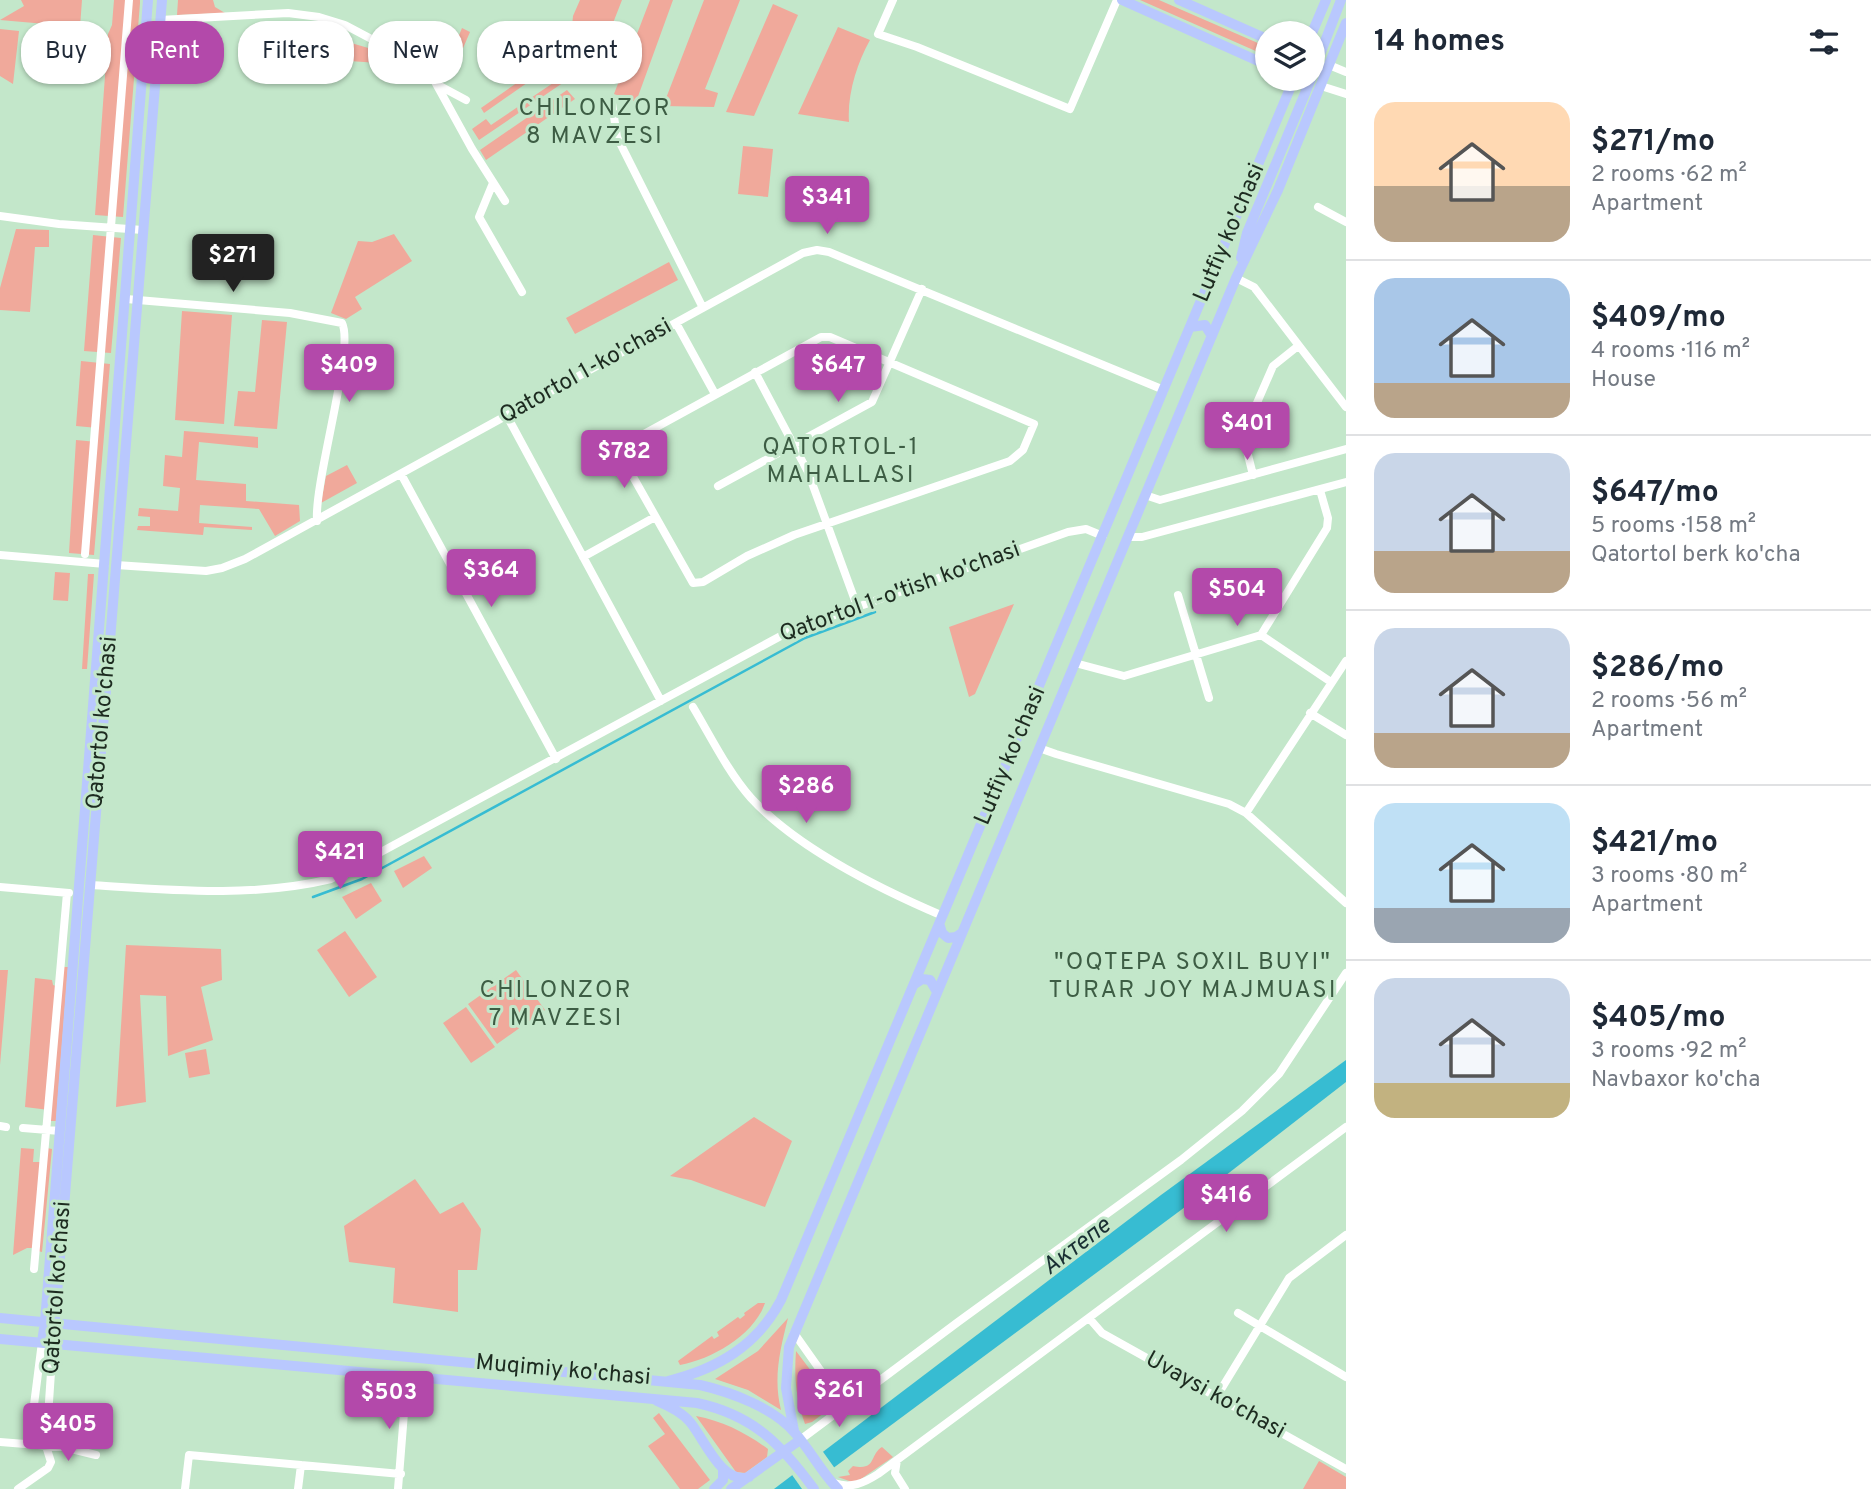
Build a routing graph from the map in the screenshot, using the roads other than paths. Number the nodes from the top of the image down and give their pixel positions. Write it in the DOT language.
graph roads {
  1 [pos="129,0"];
  2 [pos="148,0"];
  3 [pos="162,0"];
  4 [pos="893,0"];
  5 [pos="1119,0"];
  6 [pos="1179,0"];
  7 [pos="1326,0"];
  8 [pos="1341,0"];
  9 [pos="160,20"];
  10 [pos="1317,21"];
  11 [pos="1346,23"];
  12 [pos="1255,33"];
  13 [pos="1325,36"];
  14 [pos="1255,60"];
  15 [pos="1325,63"];
  16 [pos="1329,65"];
  17 [pos="1325,69"];
  18 [pos="1346,72"];
  19 [pos="438,85"];
  20 [pos="1325,85"];
  21 [pos="1289,91"];
  22 [pos="1308,91"];
  23 [pos="1346,94"];
  24 [pos="466,100"];
  25 [pos="612,103"];
  26 [pos="494,183"];
  27 [pos="505,201"];
  28 [pos="1318,207"];
  29 [pos="0,216"];
  30 [pos="1346,222"];
  31 [pos="111,228"];
  32 [pos="137,230"];
  33 [pos="1236,278"];
  34 [pos="922,289"];
  35 [pos="522,292"];
  36 [pos="131,299"];
  37 [pos="703,308"];
  38 [pos="676,323"];
  39 [pos="1190,327"];
  40 [pos="1212,336"];
  41 [pos="1298,346"];
  42 [pos="890,363"];
  43 [pos="755,372"];
  44 [pos="1164,390"];
  45 [pos="715,394"];
  46 [pos="1346,407"];
  47 [pos="507,416"];
  48 [pos="795,443"];
  49 [pos="1346,449"];
  50 [pos="401,474"];
  51 [pos="1253,475"];
  52 [pos="1346,482"];
  53 [pos="718,486"];
  54 [pos="1320,490"];
  55 [pos="1145,495"];
  56 [pos="655,517"];
  57 [pos="317,522"];
  58 [pos="828,524"];
  59 [pos="1103,536"];
  60 [pos="1128,537"];
  61 [pos="85,554"];
  62 [pos="0,555"];
  63 [pos="583,557"];
  64 [pos="110,565"];
  65 [pos="1178,595"];
  66 [pos="857,606"];
  67 [pos="1261,635"];
  68 [pos="1196,656"];
  69 [pos="1346,661"];
  70 [pos="1075,663"];
  71 [pos="1331,682"];
  72 [pos="1209,698"];
  73 [pos="661,701"];
  74 [pos="693,707"];
  75 [pos="1310,713"];
  76 [pos="1346,735"];
  77 [pos="1039,748"];
  78 [pos="556,759"];
  79 [pos="1246,813"];
  80 [pos="0,887"];
  81 [pos="84,890"];
  82 [pos="67,893"];
  83 [pos="1346,904"];
  84 [pos="942,921"];
  85 [pos="962,933"];
  86 [pos="1346,973"];
  87 [pos="916,983"];
  88 [pos="937,992"];
  89 [pos="1346,1127"];
  90 [pos="23,1128"];
  91 [pos="46,1130"];
  92 [pos="65,1131"];
  93 [pos="1346,1235"];
  94 [pos="34,1269"];
  95 [pos="1238,1313"];
  96 [pos="0,1318"];
  97 [pos="1089,1318"];
  98 [pos="50,1322"];
  99 [pos="1261,1327"];
  100 [pos="794,1333"];
  101 [pos="206,1337"];
  102 [pos="0,1339"];
  103 [pos="47,1343"];
  104 [pos="396,1355"];
  105 [pos="205,1357"];
  106 [pos="393,1374"];
  107 [pos="408,1376"];
  108 [pos="1346,1377"];
  109 [pos="668,1381"];
  110 [pos="860,1395"];
  111 [pos="1217,1396"];
  112 [pos="644,1397"];
  113 [pos="797,1436"];
  114 [pos="0,1441"];
  115 [pos="29,1444"];
  116 [pos="46,1446"];
  117 [pos="785,1451"];
  118 [pos="96,1455"];
  119 [pos="897,1460"];
  120 [pos="301,1465"];
  121 [pos="723,1469"];
  122 [pos="1346,1469"];
  123 [pos="881,1472"];
  124 [pos="401,1474"];
  125 [pos="749,1477"];
  126 [pos="827,1478"];
  127 [pos="897,1479"];
  128 [pos="18,1489"];
  129 [pos="185,1489"];
  130 [pos="298,1489"];
  131 [pos="398,1489"];
  132 [pos="715,1489"];
  133 [pos="731,1489"];
  134 [pos="813,1489"];
  135 [pos="838,1489"];
  136 [pos="905,1489"];
  1 -- 31 [label="street"];
  2 -- 32 [label="main road, Qatortol ko'chasi"];
  3 -- 9 [label="main road, Qatortol ko'chasi"];
  4 -- 5 [label="street"];
  5 -- 14 [label="main road"];
  6 -- 12 [label="main road"];
  7 -- 10 [label="main road"];
  8 -- 13 [label="main road, Lutfiy ko'chasi"];
  9 -- 19 [label="street"];
  9 -- 32 [label="main road, Qatortol ko'chasi"];
  11 -- 16 [label="main road, Lutfiy ko'chasi"];
  15 -- 16 [label="main road"];
  16 -- 17 [label="main road, Lutfiy ko'chasi"];
  16 -- 18 [label="street"];
  19 -- 24 [label="street"];
  19 -- 26 [label="street"];
  20 -- 23 [label="street"];
  21 -- 39 [label="main road, Lutfiy ko'chasi"];
  22 -- 33 [label="main road, Lutfiy ko'chasi"];
  25 -- 37 [label="street"];
  26 -- 27 [label="street"];
  26 -- 35 [label="street"];
  28 -- 30 [label="street"];
  29 -- 31 [label="street"];
  31 -- 32 [label="street"];
  31 -- 61 [label="street"];
  32 -- 36 [label="main road, Qatortol ko'chasi"];
  33 -- 40 [label="main road, Lutfiy ko'chasi"];
  33 -- 41 [label="street"];
  34 -- 37 [label="street, Qatortol 1-ko'chasi"];
  34 -- 42 [label="street"];
  34 -- 44 [label="street, Qatortol 1-ko'chasi"];
  36 -- 57 [label="street"];
  36 -- 64 [label="main road, Qatortol ko'chasi"];
  37 -- 38 [label="street, Qatortol 1-ko'chasi"];
  38 -- 45 [label="street"];
  38 -- 47 [label="street, Qatortol 1-ko'chasi"];
  39 -- 40 [label="main road"];
  39 -- 44 [label="main road, Lutfiy ko'chasi"];
  40 -- 55 [label="main road, Lutfiy ko'chasi"];
  41 -- 46 [label="street"];
  41 -- 51 [label="street"];
  42 -- 43 [label="street"];
  42 -- 48 [label="street"];
  42 -- 58 [label="street"];
  43 -- 45 [label="street"];
  43 -- 48 [label="street"];
  44 -- 59 [label="main road, Lutfiy ko'chasi"];
  45 -- 56 [label="street"];
  47 -- 50 [label="street, Qatortol 1-ko'chasi"];
  47 -- 63 [label="street"];
  48 -- 53 [label="street"];
  48 -- 58 [label="street"];
  49 -- 51 [label="street"];
  50 -- 57 [label="street, Qatortol 1-ko'chasi"];
  50 -- 78 [label="street"];
  51 -- 55 [label="street"];
  52 -- 54 [label="street"];
  54 -- 60 [label="street"];
  54 -- 67 [label="street"];
  55 -- 60 [label="main road, Lutfiy ko'chasi"];
  56 -- 58 [label="street"];
  56 -- 63 [label="street"];
  57 -- 64 [label="street, Qatortol 1-ko'chasi"];
  58 -- 66 [label="street"];
  59 -- 66 [label="street, Qatortol 1-o'tish ko'chasi"];
  59 -- 84 [label="main road, Lutfiy ko'chasi"];
  60 -- 70 [label="main road, Lutfiy ko'chasi"];
  62 -- 64 [label="street, Qatortol 1-ko'chasi"];
  63 -- 73 [label="street"];
  64 -- 81 [label="main road, Qatortol ko'chasi"];
  65 -- 68 [label="street"];
  66 -- 73 [label="street, Qatortol 1-o'tish ko'chasi"];
  67 -- 68 [label="street"];
  67 -- 71 [label="street"];
  68 -- 70 [label="street"];
  68 -- 72 [label="street"];
  69 -- 71 [label="street"];
  70 -- 77 [label="main road, Lutfiy ko'chasi"];
  71 -- 75 [label="street"];
  73 -- 78 [label="street, Qatortol 1-o'tish ko'chasi"];
  74 -- 84 [label="street"];
  75 -- 76 [label="street"];
  75 -- 79 [label="street"];
  77 -- 79 [label="street"];
  77 -- 85 [label="main road, Lutfiy ko'chasi"];
  78 -- 81 [label="street, Qatortol 1-o'tish ko'chasi"];
  79 -- 83 [label="street"];
  80 -- 82 [label="street, Qatortol 1-o'tish ko'chasi"];
  81 -- 82 [label="street, Qatortol 1-o'tish ko'chasi"];
  81 -- 92 [label="main road, Qatortol ko'chasi"];
  82 -- 91 [label="street"];
  84 -- 85 [label="main road"];
  84 -- 87 [label="main road, Lutfiy ko'chasi"];
  85 -- 88 [label="main road, Lutfiy ko'chasi"];
  86 -- 110 [label="street"];
  87 -- 88 [label="main road"];
  87 -- 109 [label="main road, Lutfiy ko'chasi"];
  88 -- 100 [label="main road, Lutfiy ko'chasi"];
  89 -- 97 [label="street"];
  90 -- 91 [label="street"];
  91 -- 92 [label="street"];
  91 -- 94 [label="street"];
  92 -- 98 [label="main road, Qatortol ko'chasi"];
  93 -- 99 [label="street"];
  95 -- 99 [label="street"];
  96 -- 98 [label="main road, Muqimiy ko'chasi"];
  97 -- 111 [label="street, Uvaysi ko'chasi"];
  97 -- 119 [label="street"];
  98 -- 101 [label="main road, Muqimiy ko'chasi"];
  98 -- 103 [label="main road, Qatortol ko'chasi"];
  99 -- 108 [label="street"];
  99 -- 111 [label="street"];
  100 -- 110 [label="street"];
  100 -- 113 [label="main road, Lutfiy ko'chasi"];
  101 -- 104 [label="main road, Muqimiy ko'chasi"];
  101 -- 105 [label="main road"];
  102 -- 103 [label="main road, Muqimiy ko'chasi"];
  103 -- 105 [label="main road, Muqimiy ko'chasi"];
  103 -- 115 [label="street, Qatortol ko'chasi"];
  103 -- 116 [label="street, Qatortol ko'chasi"];
  104 -- 106 [label="main road"];
  104 -- 109 [label="main road, Muqimiy ko'chasi"];
  105 -- 106 [label="main road, Muqimiy ko'chasi"];
  106 -- 107 [label="main road, Muqimiy ko'chasi"];
  107 -- 112 [label="main road, Muqimiy ko'chasi"];
  107 -- 124 [label="street"];
  109 -- 113 [label="main road, Muqimiy ko'chasi"];
  110 -- 113 [label="street"];
  111 -- 122 [label="street, Uvaysi ko'chasi"];
  112 -- 117 [label="main road, Muqimiy ko'chasi"];
  112 -- 121 [label="main road"];
  113 -- 117 [label="main road"];
  113 -- 126 [label="main road, Muqimiy ko'chasi"];
  114 -- 115 [label="street"];
  115 -- 116 [label="street"];
  116 -- 118 [label="street"];
  116 -- 128 [label="street, Qatortol ko'chasi"];
  117 -- 125 [label="main road"];
  117 -- 134 [label="main road, Muqimiy ko'chasi"];
  119 -- 123 [label="street"];
  119 -- 127 [label="street"];
  120 -- 124 [label="street"];
  120 -- 129 [label="street"];
  120 -- 130 [label="street"];
  121 -- 125 [label="main road"];
  121 -- 132 [label="main road"];
  123 -- 126 [label="street"];
  123 -- 127 [label="street"];
  124 -- 131 [label="street"];
  125 -- 133 [label="main road"];
  126 -- 135 [label="main road, Muqimiy ko'chasi"];
  127 -- 136 [label="street"];
}
